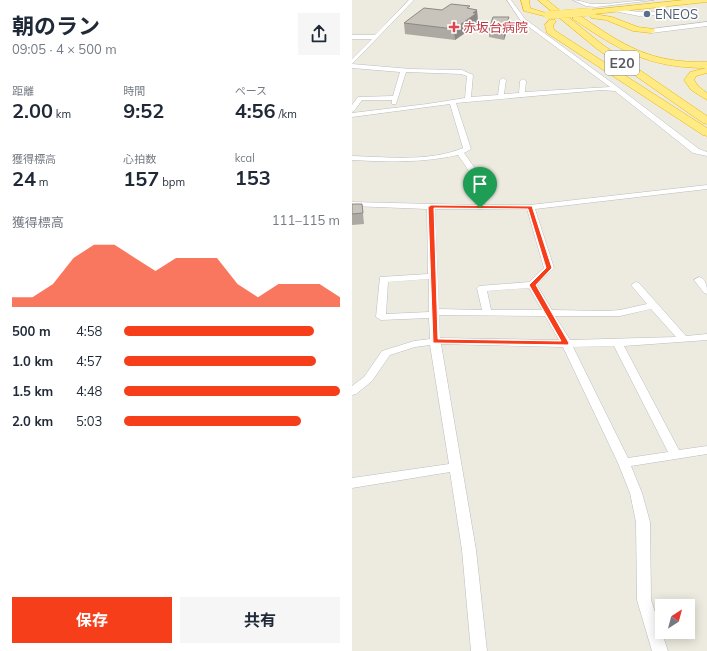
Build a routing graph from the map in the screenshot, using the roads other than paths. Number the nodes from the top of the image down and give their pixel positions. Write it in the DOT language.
graph roads {
  1 [pos="412,0"];
  2 [pos="509,0"];
  3 [pos="525,0"];
  4 [pos="542,0"];
  5 [pos="575,0"];
  6 [pos="652,0"];
  7 [pos="706,0"];
  8 [pos="553,2"];
  9 [pos="587,14"];
  10 [pos="550,18"];
  11 [pos="707,24"];
  12 [pos="651,31"];
  13 [pos="352,37"];
  14 [pos="376,37"];
  15 [pos="352,62"];
  16 [pos="707,65"];
  17 [pos="352,66"];
  18 [pos="403,70"];
  19 [pos="707,70"];
  20 [pos="503,80"];
  21 [pos="523,81"];
  22 [pos="617,89"];
  23 [pos="522,94"];
  24 [pos="501,96"];
  25 [pos="707,97"];
  26 [pos="395,98"];
  27 [pos="468,99"];
  28 [pos="452,101"];
  29 [pos="352,110"];
  30 [pos="391,110"];
  31 [pos="707,112"];
  32 [pos="352,115"];
  33 [pos="707,121"];
  34 [pos="707,133"];
  35 [pos="460,153"];
  36 [pos="707,154"];
  37 [pos="352,158"];
  38 [pos="707,186"];
  39 [pos="352,204"];
  40 [pos="431,207"];
  41 [pos="530,207"];
  42 [pos="480,208"];
  43 [pos="433,276"];
  44 [pos="699,280"];
  45 [pos="532,285"];
  46 [pos="636,285"];
  47 [pos="707,291"];
  48 [pos="655,305"];
  49 [pos="487,312"];
  50 [pos="434,314"];
  51 [pos="549,314"];
  52 [pos="707,337"];
  53 [pos="682,339"];
  54 [pos="435,341"];
  55 [pos="617,342"];
  56 [pos="566,343"];
  57 [pos="352,391"];
  58 [pos="707,450"];
  59 [pos="676,455"];
  60 [pos="624,463"];
  61 [pos="456,467"];
  62 [pos="352,483"];
  63 [pos="479,651"];
  64 [pos="660,651"];
  1 -- 14 [label="street"];
  2 -- 22 [label="street"];
  3 -- 10 [label="highway"];
  4 -- 33 [label="highway, E20"];
  5 -- 6 [label="street"];
  7 -- 9 [label="highway"];
  8 -- 16 [label="highway"];
  8 -- 31 [label="highway, E20"];
  9 -- 10 [label="highway"];
  9 -- 12 [label="highway"];
  10 -- 34 [label="highway"];
  11 -- 12 [label="street"];
  13 -- 14 [label="street"];
  14 -- 15 [label="street"];
  17 -- 18 [label="street"];
  18 -- 26 [label="street"];
  18 -- 27 [label="street"];
  19 -- 25 [label="highway"];
  20 -- 24 [label="street"];
  21 -- 23 [label="street"];
  22 -- 23 [label="street"];
  22 -- 36 [label="street"];
  23 -- 24 [label="street"];
  24 -- 27 [label="street"];
  26 -- 29 [label="street"];
  26 -- 30 [label="street"];
  27 -- 28 [label="street"];
  28 -- 30 [label="street"];
  28 -- 35 [label="street"];
  30 -- 32 [label="street"];
  35 -- 37 [label="street"];
  35 -- 42 [label="street"];
  38 -- 41 [label="street"];
  39 -- 40 [label="street"];
  40 -- 42 [label="street"];
  40 -- 43 [label="street"];
  41 -- 42 [label="street"];
  41 -- 45 [label="street"];
  43 -- 50 [label="street"];
  43 -- 50 [label="street"];
  44 -- 47 [label="street"];
  45 -- 49 [label="street"];
  45 -- 51 [label="street"];
  46 -- 48 [label="street"];
  48 -- 51 [label="street"];
  48 -- 53 [label="street"];
  49 -- 50 [label="street"];
  49 -- 51 [label="street"];
  50 -- 54 [label="street"];
  51 -- 56 [label="street"];
  52 -- 53 [label="street"];
  53 -- 55 [label="street"];
  54 -- 56 [label="street"];
  54 -- 57 [label="street"];
  54 -- 61 [label="street"];
  55 -- 56 [label="street"];
  55 -- 59 [label="street"];
  56 -- 60 [label="street"];
  58 -- 59 [label="street"];
  59 -- 60 [label="street"];
  60 -- 64 [label="street"];
  61 -- 62 [label="street"];
  61 -- 63 [label="street"];
}
